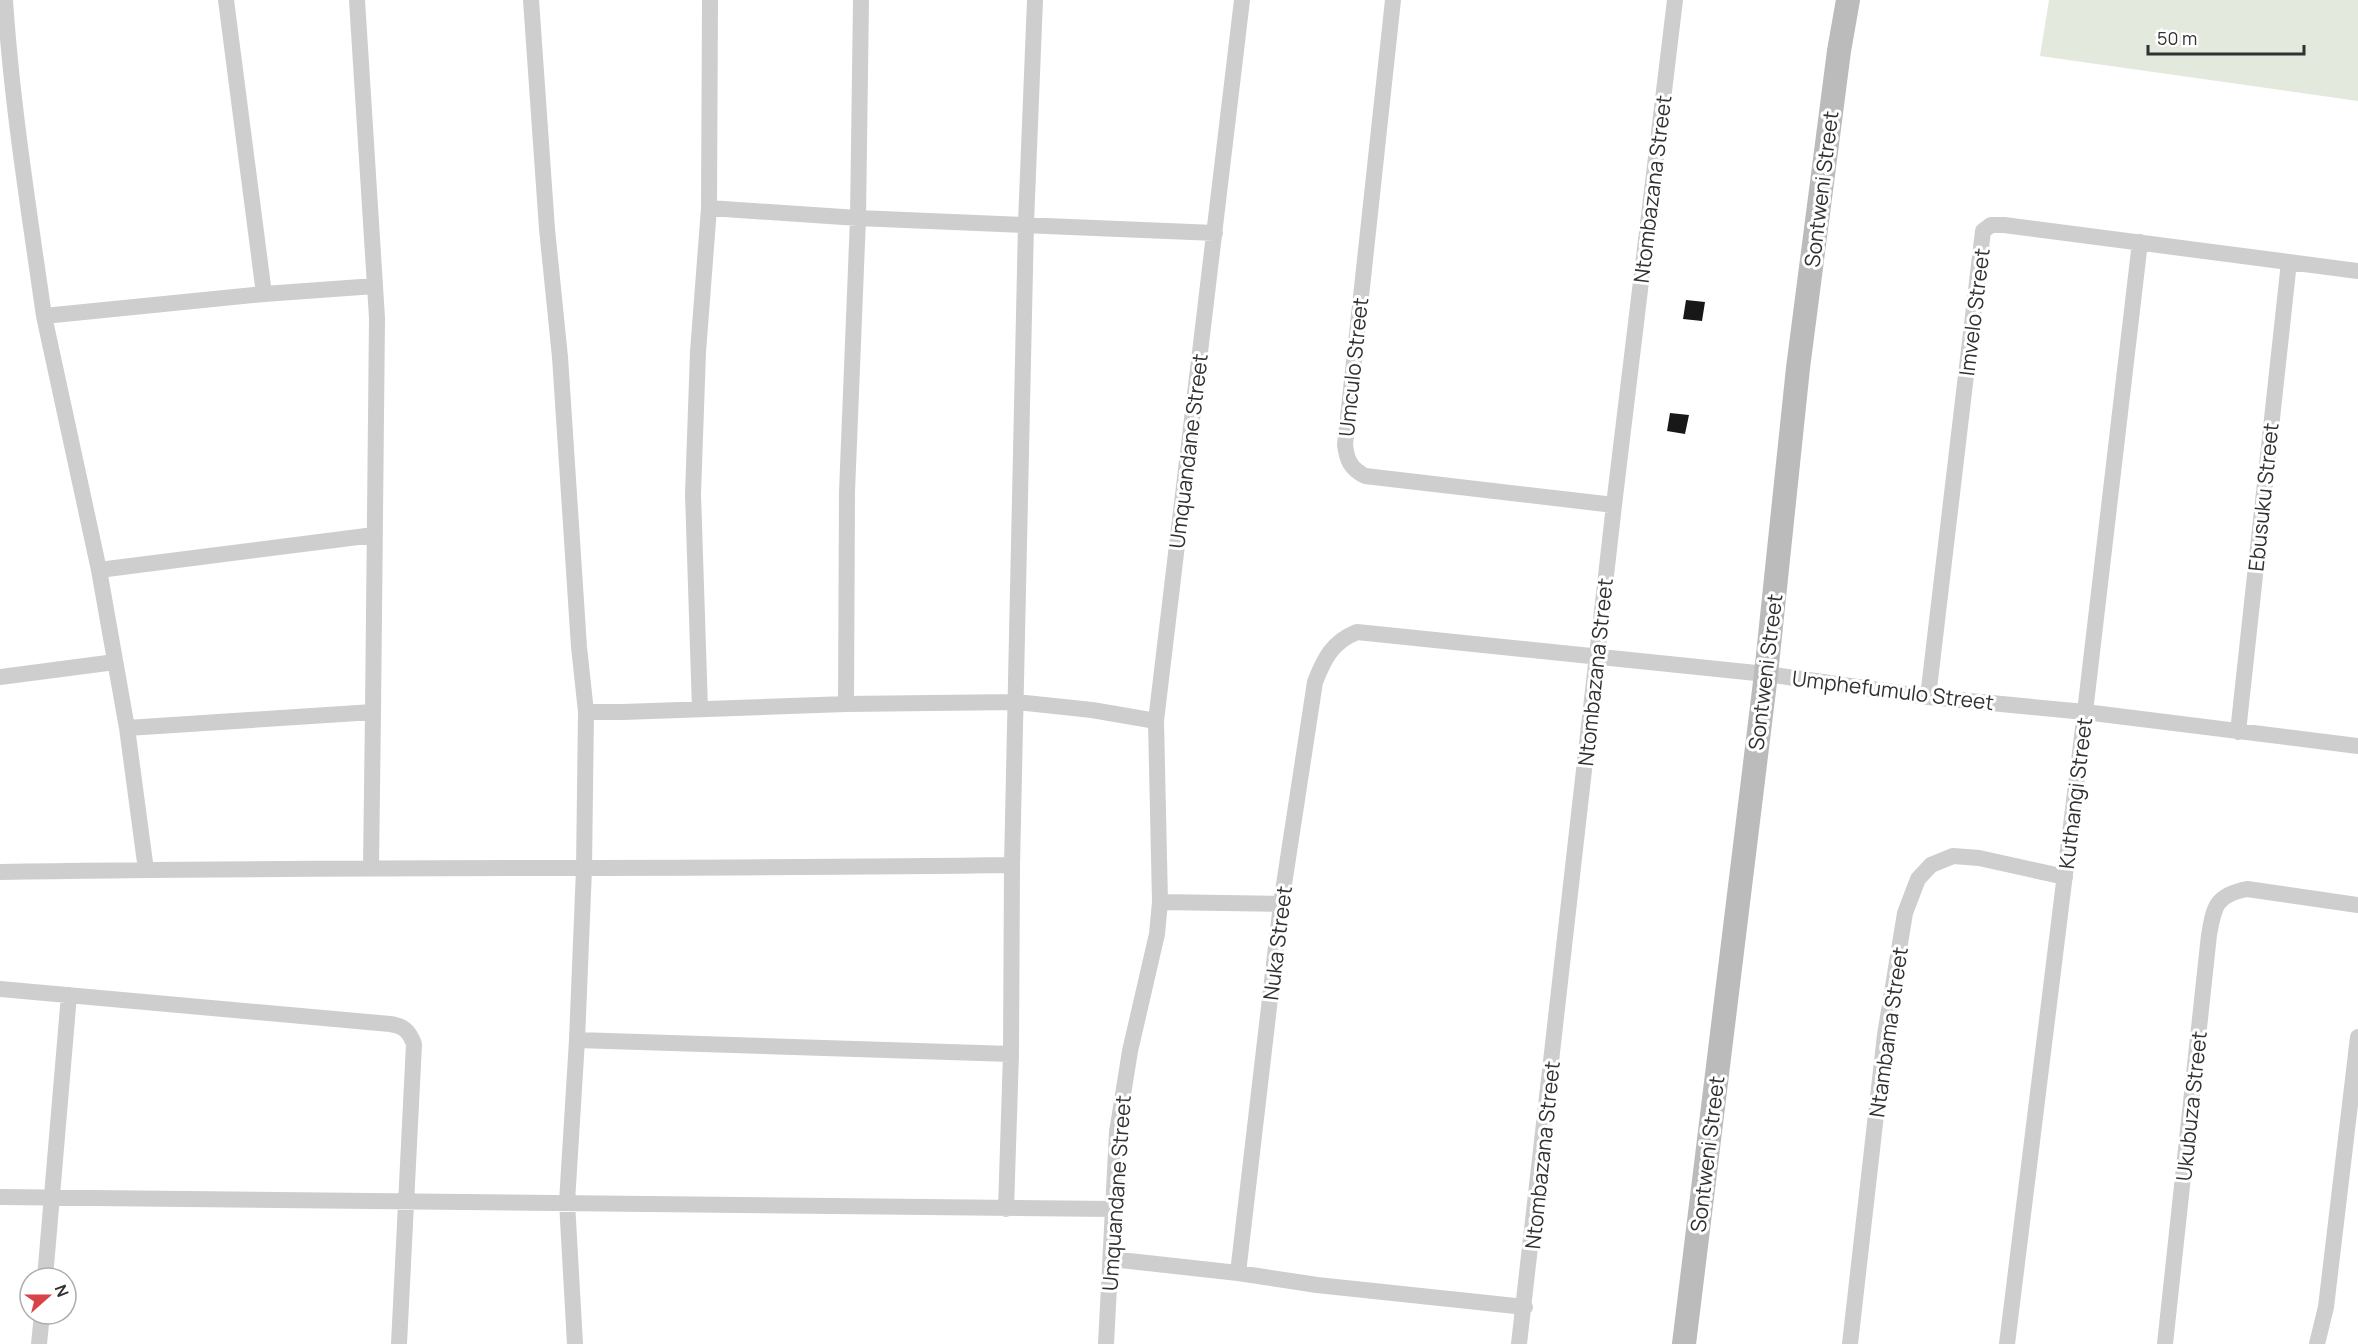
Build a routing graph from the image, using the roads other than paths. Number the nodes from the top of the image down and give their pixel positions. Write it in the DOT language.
graph roads {
  1 [pos="5,0"];
  2 [pos="226,0"];
  3 [pos="357,0"];
  4 [pos="531,0"];
  5 [pos="710,0"];
  6 [pos="861,0"];
  7 [pos="1035,0"];
  8 [pos="1242,0"];
  9 [pos="1393,0"];
  10 [pos="1675,0"];
  11 [pos="1848,0"];
  12 [pos="709,208"];
  13 [pos="858,218"];
  14 [pos="1026,223"];
  15 [pos="1215,233"];
  16 [pos="2140,242"];
  17 [pos="2289,262"];
  18 [pos="2358,271"];
  19 [pos="375,286"];
  20 [pos="264,294"];
  21 [pos="44,316"];
  22 [pos="1614,505"];
  23 [pos="375,534"];
  24 [pos="99,570"];
  25 [pos="1357,632"];
  26 [pos="1596,658"];
  27 [pos="115,662"];
  28 [pos="1766,674"];
  29 [pos="0,677"];
  30 [pos="1928,698"];
  31 [pos="1016,702"];
  32 [pos="846,704"];
  33 [pos="700,709"];
  34 [pos="374,712"];
  35 [pos="586,712"];
  36 [pos="2085,712"];
  37 [pos="1156,721"];
  38 [pos="127,728"];
  39 [pos="2238,732"];
  40 [pos="2358,746"];
  41 [pos="1012,865"];
  42 [pos="371,868"];
  43 [pos="585,869"];
  44 [pos="146,870"];
  45 [pos="0,872"];
  46 [pos="2065,877"];
  47 [pos="1160,902"];
  48 [pos="1281,904"];
  49 [pos="2358,905"];
  50 [pos="0,989"];
  51 [pos="69,995"];
  52 [pos="2358,1037"];
  53 [pos="577,1040"];
  54 [pos="1011,1054"];
  55 [pos="0,1197"];
  56 [pos="52,1198"];
  57 [pos="567,1202"];
  58 [pos="405,1203"];
  59 [pos="1006,1209"];
  60 [pos="1113,1209"];
  61 [pos="1111,1259"];
  62 [pos="46,1266"];
  63 [pos="1238,1273"];
  64 [pos="1525,1307"];
  65 [pos="41,1326"];
  66 [pos="39,1344"];
  67 [pos="399,1344"];
  68 [pos="575,1344"];
  69 [pos="1106,1344"];
  70 [pos="1519,1344"];
  71 [pos="1684,1344"];
  72 [pos="1850,1344"];
  73 [pos="2007,1344"];
  74 [pos="2165,1344"];
  75 [pos="2317,1344"];
  1 -- 21 [label="street"];
  2 -- 20 [label="street"];
  3 -- 19 [label="street"];
  4 -- 35 [label="street"];
  5 -- 12 [label="street"];
  6 -- 13 [label="street"];
  7 -- 14 [label="street"];
  8 -- 15 [label="street, Umquandane Street"];
  9 -- 22 [label="street, Umculo Street"];
  10 -- 22 [label="street, Ntombazana Street"];
  11 -- 28 [label="street, Sontweni Street"];
  12 -- 13 [label="street"];
  12 -- 33 [label="street"];
  13 -- 14 [label="street"];
  13 -- 32 [label="street"];
  14 -- 15 [label="street"];
  14 -- 31 [label="street"];
  15 -- 37 [label="street, Umquandane Street"];
  16 -- 17 [label="street, Imvelo Street"];
  16 -- 30 [label="street, Imvelo Street"];
  16 -- 36 [label="street, Kuthangi Street"];
  17 -- 18 [label="street, Imvelo Street"];
  17 -- 39 [label="street, Ebusuku Street"];
  19 -- 20 [label="street"];
  19 -- 23 [label="street"];
  20 -- 21 [label="street"];
  21 -- 24 [label="street"];
  22 -- 26 [label="street, Ntombazana Street"];
  23 -- 24 [label="street"];
  23 -- 34 [label="street"];
  24 -- 27 [label="street"];
  25 -- 26 [label="street, Umphefumulo Street"];
  25 -- 48 [label="street, Nuka Street"];
  26 -- 28 [label="street, Umphefumulo Street"];
  26 -- 64 [label="street, Ntombazana Street"];
  27 -- 29 [label="street"];
  27 -- 38 [label="street"];
  28 -- 30 [label="street, Umphefumulo Street"];
  28 -- 71 [label="street, Sontweni Street"];
  30 -- 36 [label="street, Umphefumulo Street"];
  31 -- 32 [label="street"];
  31 -- 37 [label="street"];
  31 -- 41 [label="street"];
  32 -- 33 [label="street"];
  33 -- 35 [label="street"];
  34 -- 38 [label="street"];
  34 -- 42 [label="street"];
  35 -- 43 [label="street"];
  36 -- 39 [label="street, Umphefumulo Street"];
  36 -- 46 [label="street, Kuthangi Street"];
  37 -- 47 [label="street, Umquandane Street"];
  38 -- 44 [label="street"];
  39 -- 40 [label="street, Umphefumulo Street"];
  41 -- 43 [label="street"];
  41 -- 54 [label="street"];
  42 -- 43 [label="street"];
  42 -- 44 [label="street"];
  43 -- 53 [label="street"];
  44 -- 45 [label="street"];
  46 -- 72 [label="street, Ntambama Street"];
  46 -- 73 [label="street, Kuthangi Street"];
  47 -- 48 [label="street"];
  47 -- 60 [label="street, Umquandane Street"];
  48 -- 63 [label="street, Nuka Street"];
  49 -- 74 [label="street, Ukubuza Street"];
  50 -- 51 [label="street"];
  51 -- 56 [label="street"];
  51 -- 58 [label="street"];
  52 -- 75 [label="street"];
  53 -- 54 [label="street"];
  53 -- 57 [label="street"];
  54 -- 59 [label="street"];
  55 -- 56 [label="street"];
  56 -- 58 [label="street"];
  56 -- 62 [label="street"];
  57 -- 58 [label="street"];
  57 -- 59 [label="street"];
  57 -- 68 [label="street"];
  58 -- 67 [label="street"];
  59 -- 60 [label="street"];
  60 -- 61 [label="street, Umquandane Street"];
  61 -- 63 [label="street"];
  61 -- 69 [label="street, Umquandane Street"];
  63 -- 64 [label="street"];
  64 -- 70 [label="street, Ntombazana Street"];
  65 -- 66 [label="street"];
}
